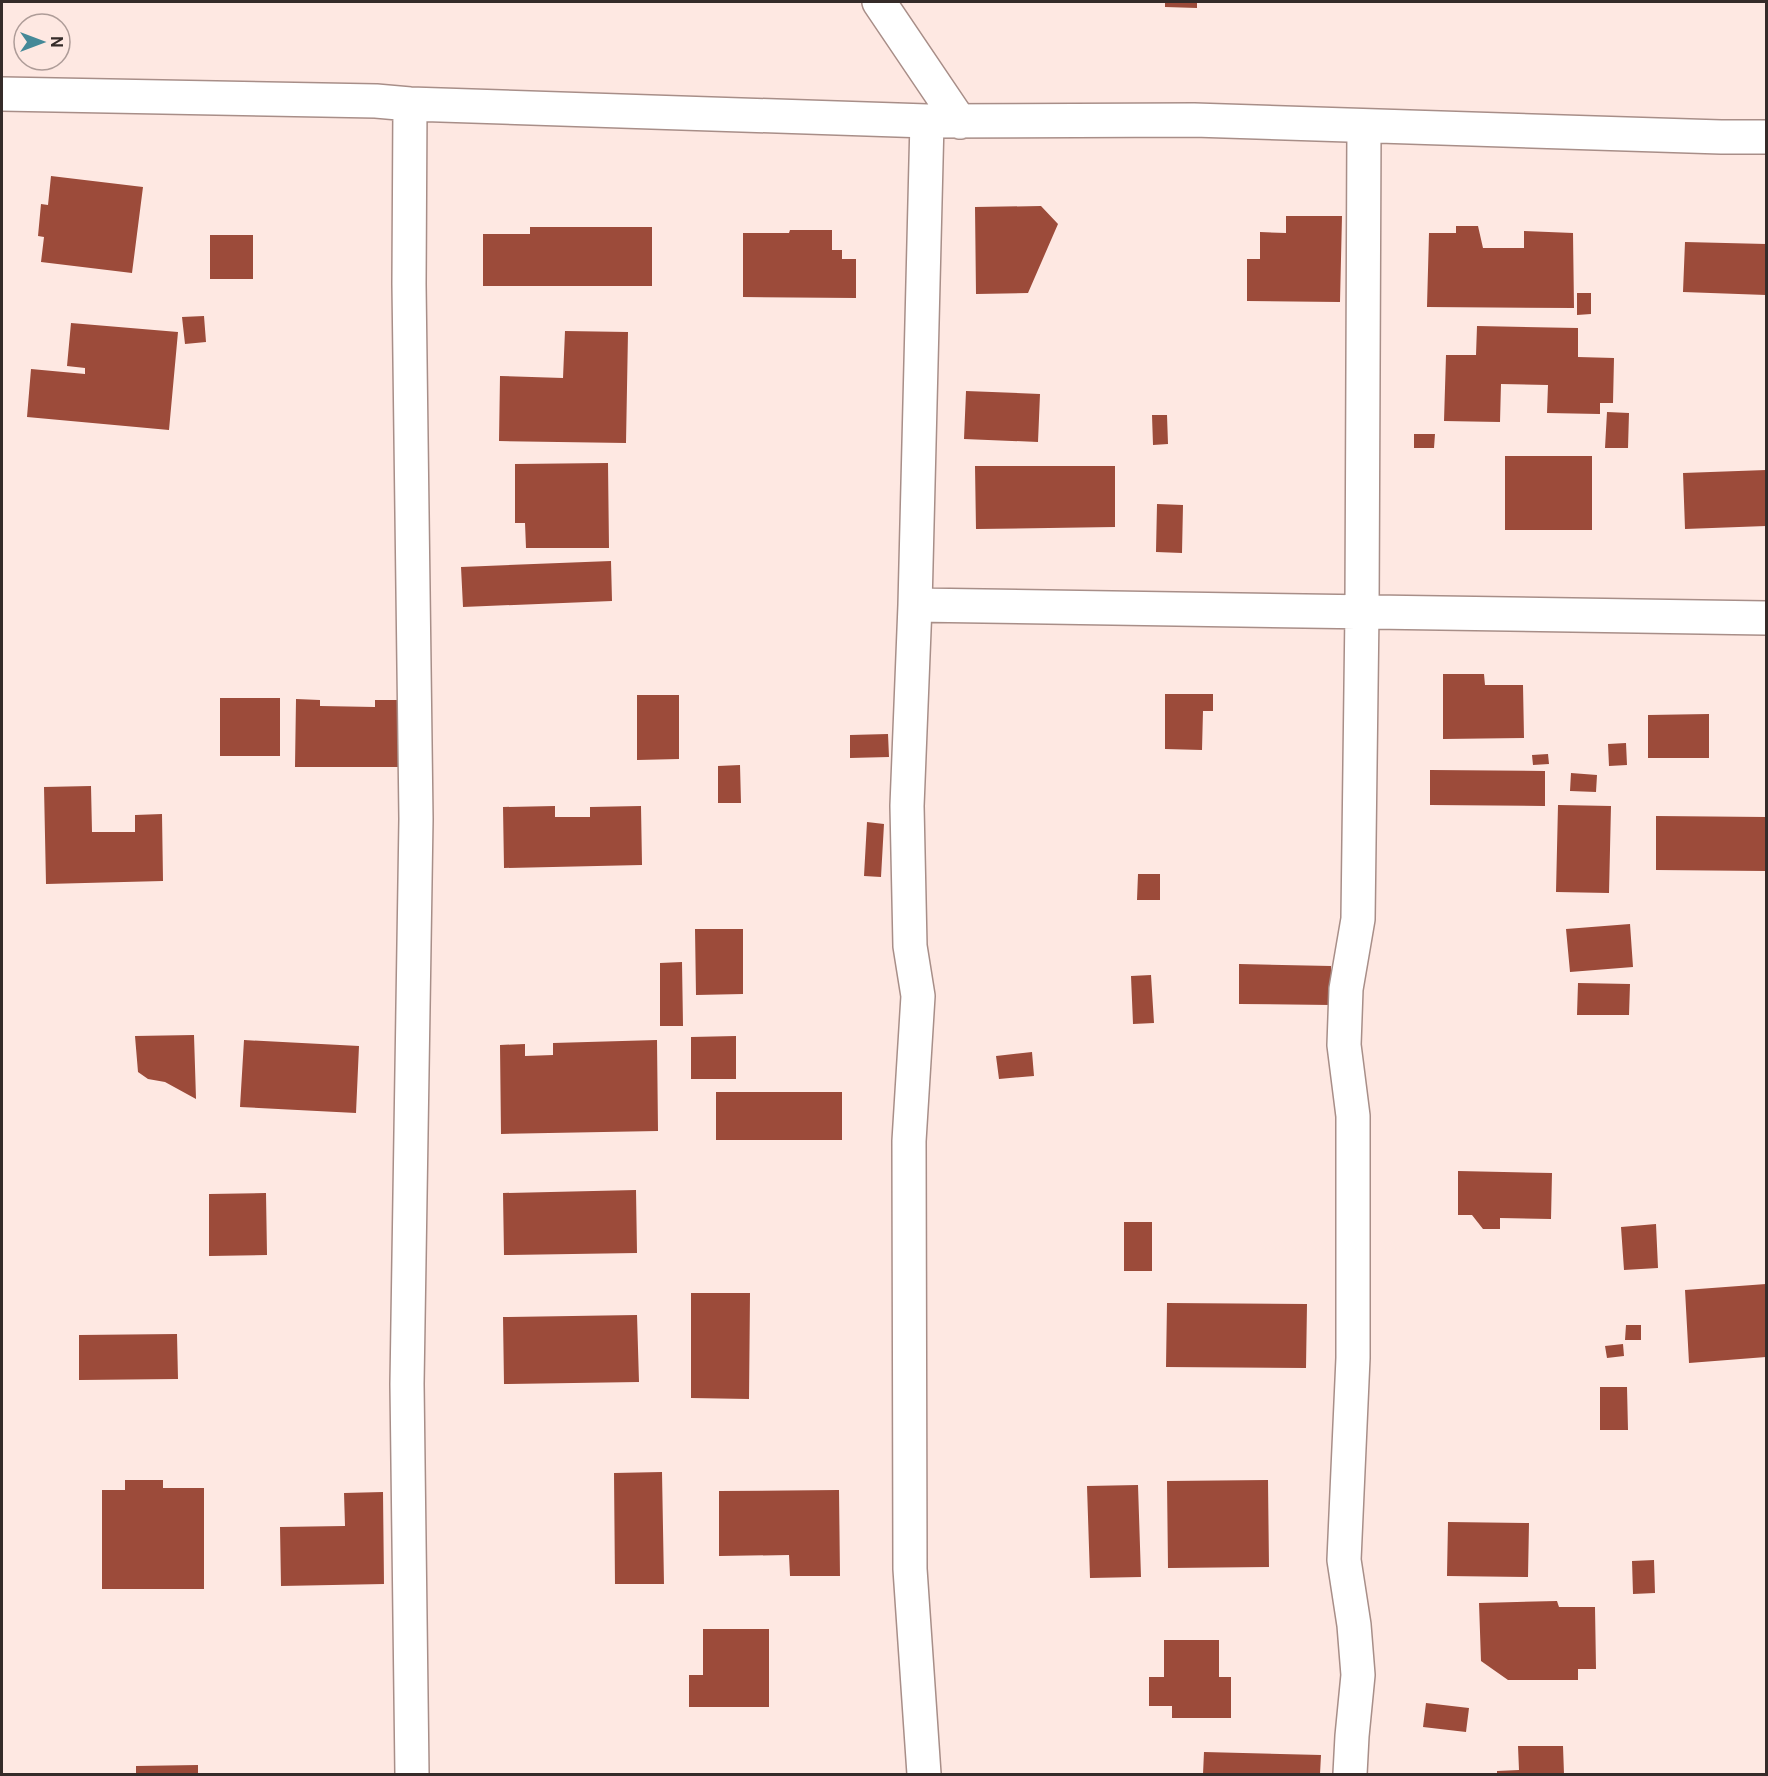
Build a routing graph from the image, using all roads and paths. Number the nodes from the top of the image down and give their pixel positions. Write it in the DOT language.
graph roads {
  1 [pos="879,2"];
  2 [pos="2,94"];
  3 [pos="410,104"];
  4 [pos="927,121"];
  5 [pos="960,122"];
  6 [pos="1364,127"];
  7 [pos="1767,137"];
  8 [pos="915,605"];
  9 [pos="1362,611"];
  10 [pos="1767,618"];
  11 [pos="412,1774"];
  12 [pos="924,1774"];
  13 [pos="1350,1774"];
  1 -- 5 [label="street"];
  2 -- 3 [label="street"];
  3 -- 4 [label="street"];
  3 -- 11 [label="street"];
  4 -- 5 [label="street"];
  4 -- 8 [label="street"];
  5 -- 6 [label="street"];
  6 -- 7 [label="street"];
  6 -- 9 [label="street"];
  8 -- 9 [label="street"];
  8 -- 12 [label="street"];
  9 -- 10 [label="street"];
  9 -- 13 [label="street"];
}
